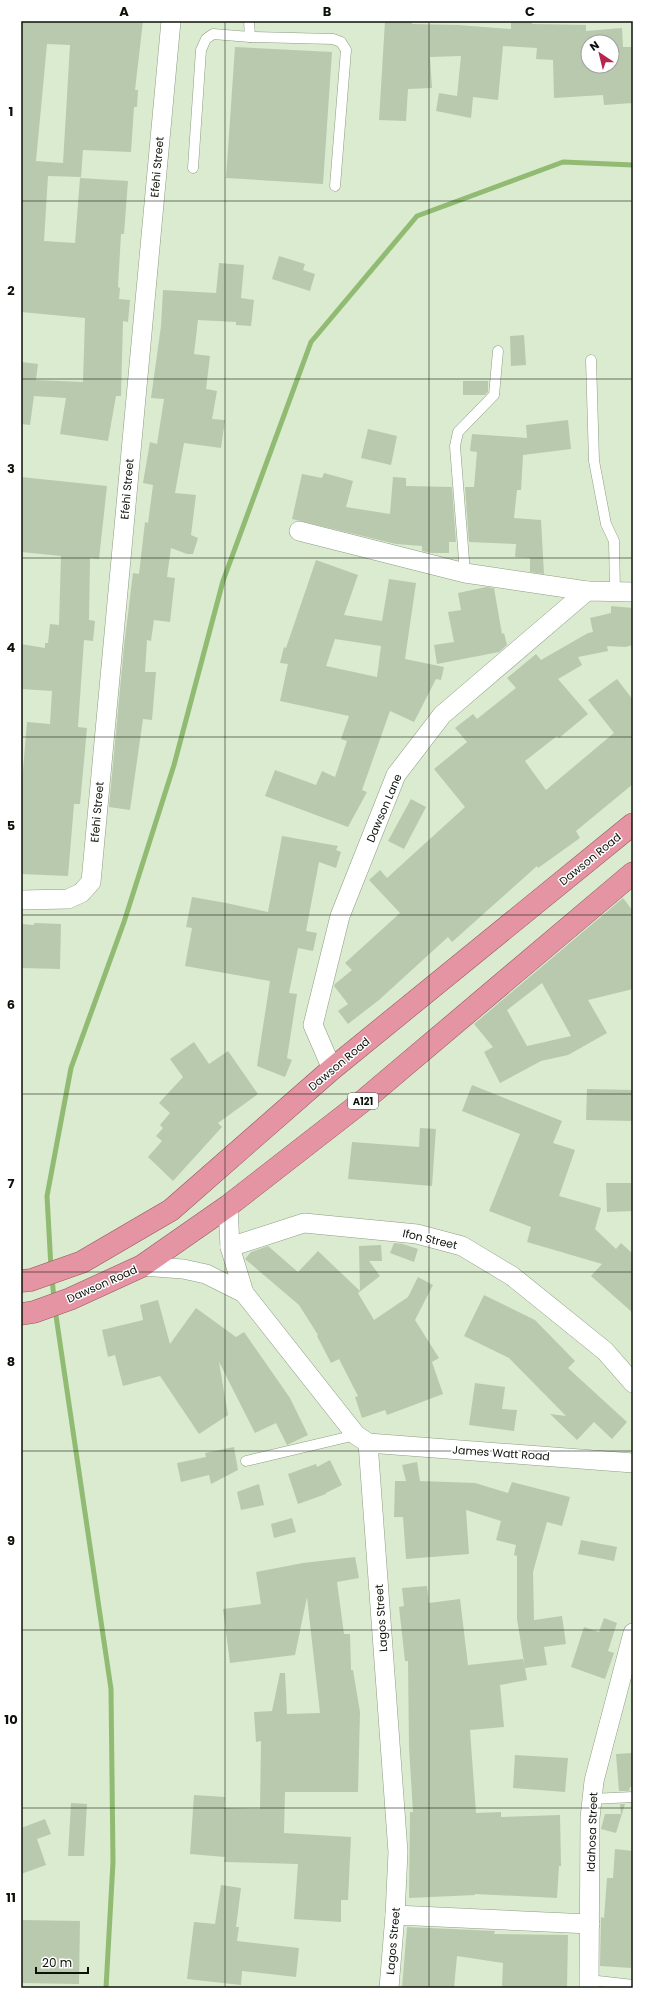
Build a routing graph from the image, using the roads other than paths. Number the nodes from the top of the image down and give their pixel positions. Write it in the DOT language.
graph roads {
  1 [pos="171,21"];
  2 [pos="249,21"];
  3 [pos="250,37"];
  4 [pos="193,168"];
  5 [pos="334,186"];
  6 [pos="498,352"];
  7 [pos="590,360"];
  8 [pos="299,531"];
  9 [pos="465,573"];
  10 [pos="587,592"];
  11 [pos="624,592"];
  12 [pos="633,824"];
  13 [pos="633,873"];
  14 [pos="21,900"];
  15 [pos="332,1070"];
  16 [pos="228,1206"];
  17 [pos="230,1247"];
  18 [pos="142,1266"];
  19 [pos="26,1281"];
  20 [pos="244,1293"];
  21 [pos="27,1313"];
  22 [pos="633,1383"];
  23 [pos="362,1439"];
  24 [pos="246,1461"];
  25 [pos="633,1463"];
  26 [pos="632,1640"];
  27 [pos="633,1797"];
  28 [pos="592,1799"];
  29 [pos="395,1915"];
  30 [pos="590,1924"];
  31 [pos="589,1984"];
  32 [pos="633,1984"];
  33 [pos="389,1988"];
  1 -- 14 [label="street, Efehi Street"];
  2 -- 3 [label="lane"];
  3 -- 4 [label="lane"];
  3 -- 5 [label="lane"];
  6 -- 9 [label="lane"];
  7 -- 11 [label="lane"];
  8 -- 9 [label="street"];
  9 -- 10 [label="street"];
  10 -- 11 [label="street"];
  10 -- 15 [label="street, Dawson Lane"];
  12 -- 15 [label="highway, Dawson Road"];
  13 -- 16 [label="highway, Dawson Road / A121"];
  15 -- 19 [label="highway, Dawson Road"];
  16 -- 17 [label="street"];
  16 -- 18 [label="highway, Dawson Road / A121"];
  17 -- 20 [label="street"];
  17 -- 22 [label="street, Ifon Street"];
  18 -- 20 [label="street"];
  18 -- 21 [label="highway, Dawson Road / A121"];
  20 -- 23 [label="street"];
  23 -- 24 [label="lane"];
  23 -- 25 [label="street, James Watt Road"];
  23 -- 29 [label="street, Lagos Street"];
  26 -- 28 [label="street, Idahosa Street"];
  27 -- 28 [label="lane"];
  28 -- 30 [label="street, Idahosa Street"];
  29 -- 30 [label="street"];
  29 -- 33 [label="street, Lagos Street"];
  30 -- 31 [label="street, Idahosa Street"];
  31 -- 32 [label="lane"];
}
